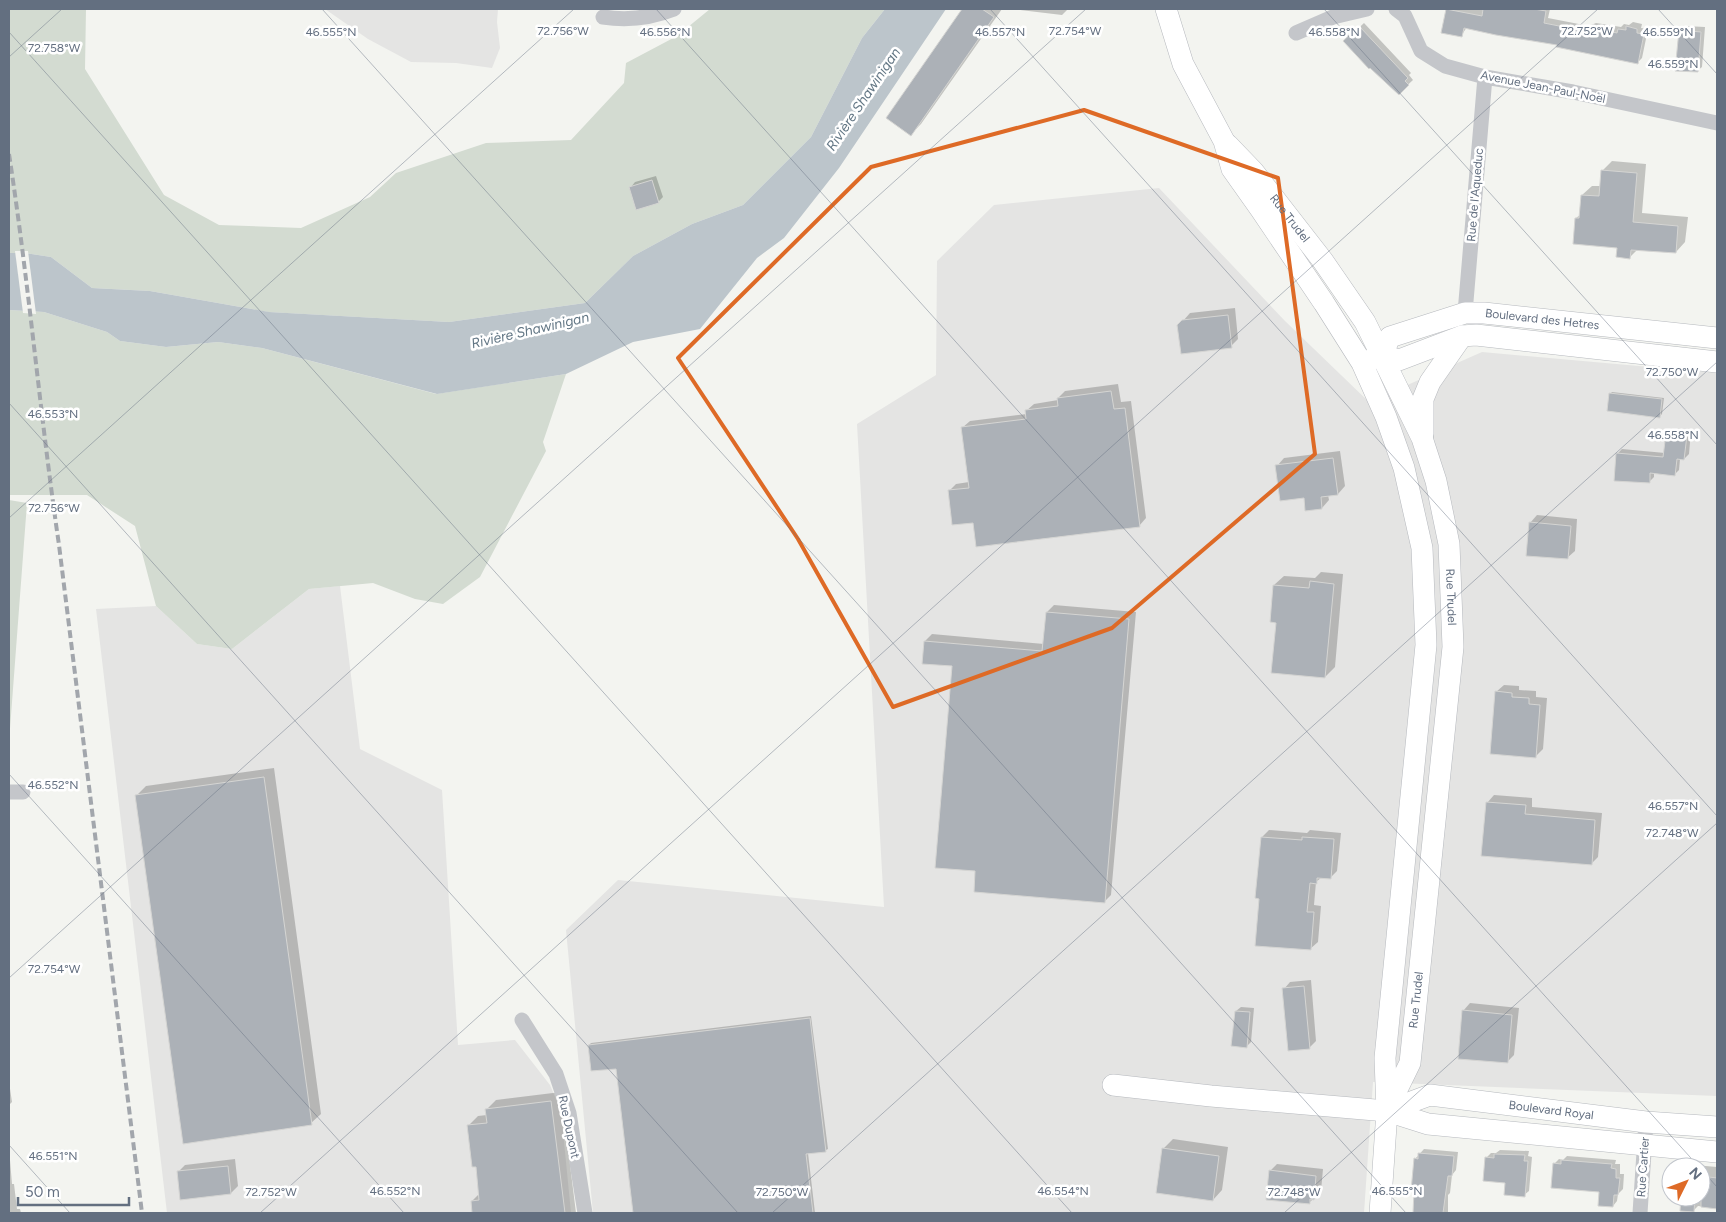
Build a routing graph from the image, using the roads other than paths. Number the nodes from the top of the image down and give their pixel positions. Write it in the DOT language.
graph roads {
  1 [pos="674,9"];
  2 [pos="1166,9"];
  3 [pos="1367,9"];
  4 [pos="1396,9"];
  5 [pos="603,17"];
  6 [pos="1296,33"];
  7 [pos="1485,76"];
  8 [pos="1717,124"];
  9 [pos="1224,141"];
  10 [pos="1465,313"];
  11 [pos="1462,336"];
  12 [pos="1717,338"];
  13 [pos="1382,355"];
  14 [pos="1717,362"];
  15 [pos="1362,364"];
  16 [pos="1423,442"];
  17 [pos="522,1020"];
  18 [pos="1113,1085"];
  19 [pos="1387,1111"];
  20 [pos="1646,1122"];
  21 [pos="1717,1127"];
  22 [pos="1644,1144"];
  23 [pos="1717,1152"];
  24 [pos="585,1213"];
  25 [pos="1380,1213"];
  26 [pos="1640,1213"];
  1 -- 5 [label="street"];
  2 -- 9 [label="main road, Rue Trudel"];
  3 -- 6 [label="street"];
  4 -- 7 [label="street, Avenue Jean-Paul-Noël"];
  7 -- 8 [label="street, Avenue Jean-Paul-Noël"];
  7 -- 10 [label="street, Rue de l'Aqueduc"];
  9 -- 13 [label="main road, Rue Trudel"];
  9 -- 15 [label="main road, Rue Trudel"];
  10 -- 12 [label="main road, Boulevard des Hetres"];
  10 -- 13 [label="main road, Boulevard des Hetres"];
  11 -- 13 [label="main road, Boulevard des Hetres"];
  11 -- 14 [label="main road, Boulevard des Hetres"];
  11 -- 16 [label="main road"];
  13 -- 15 [label="main road"];
  13 -- 16 [label="main road, Rue Trudel"];
  15 -- 19 [label="main road, Rue Trudel"];
  16 -- 19 [label="main road, Rue Trudel"];
  17 -- 24 [label="street, Rue Dupont"];
  18 -- 19 [label="main road, Boulevard Royal"];
  19 -- 20 [label="main road, Boulevard Royal"];
  19 -- 22 [label="main road, Boulevard Royal"];
  19 -- 25 [label="main road, Rue Trudel"];
  20 -- 21 [label="main road, Boulevard Royal"];
  20 -- 22 [label="street, Rue Cartier"];
  22 -- 23 [label="main road, Boulevard Royal"];
  22 -- 26 [label="street, Rue Cartier"];
}
